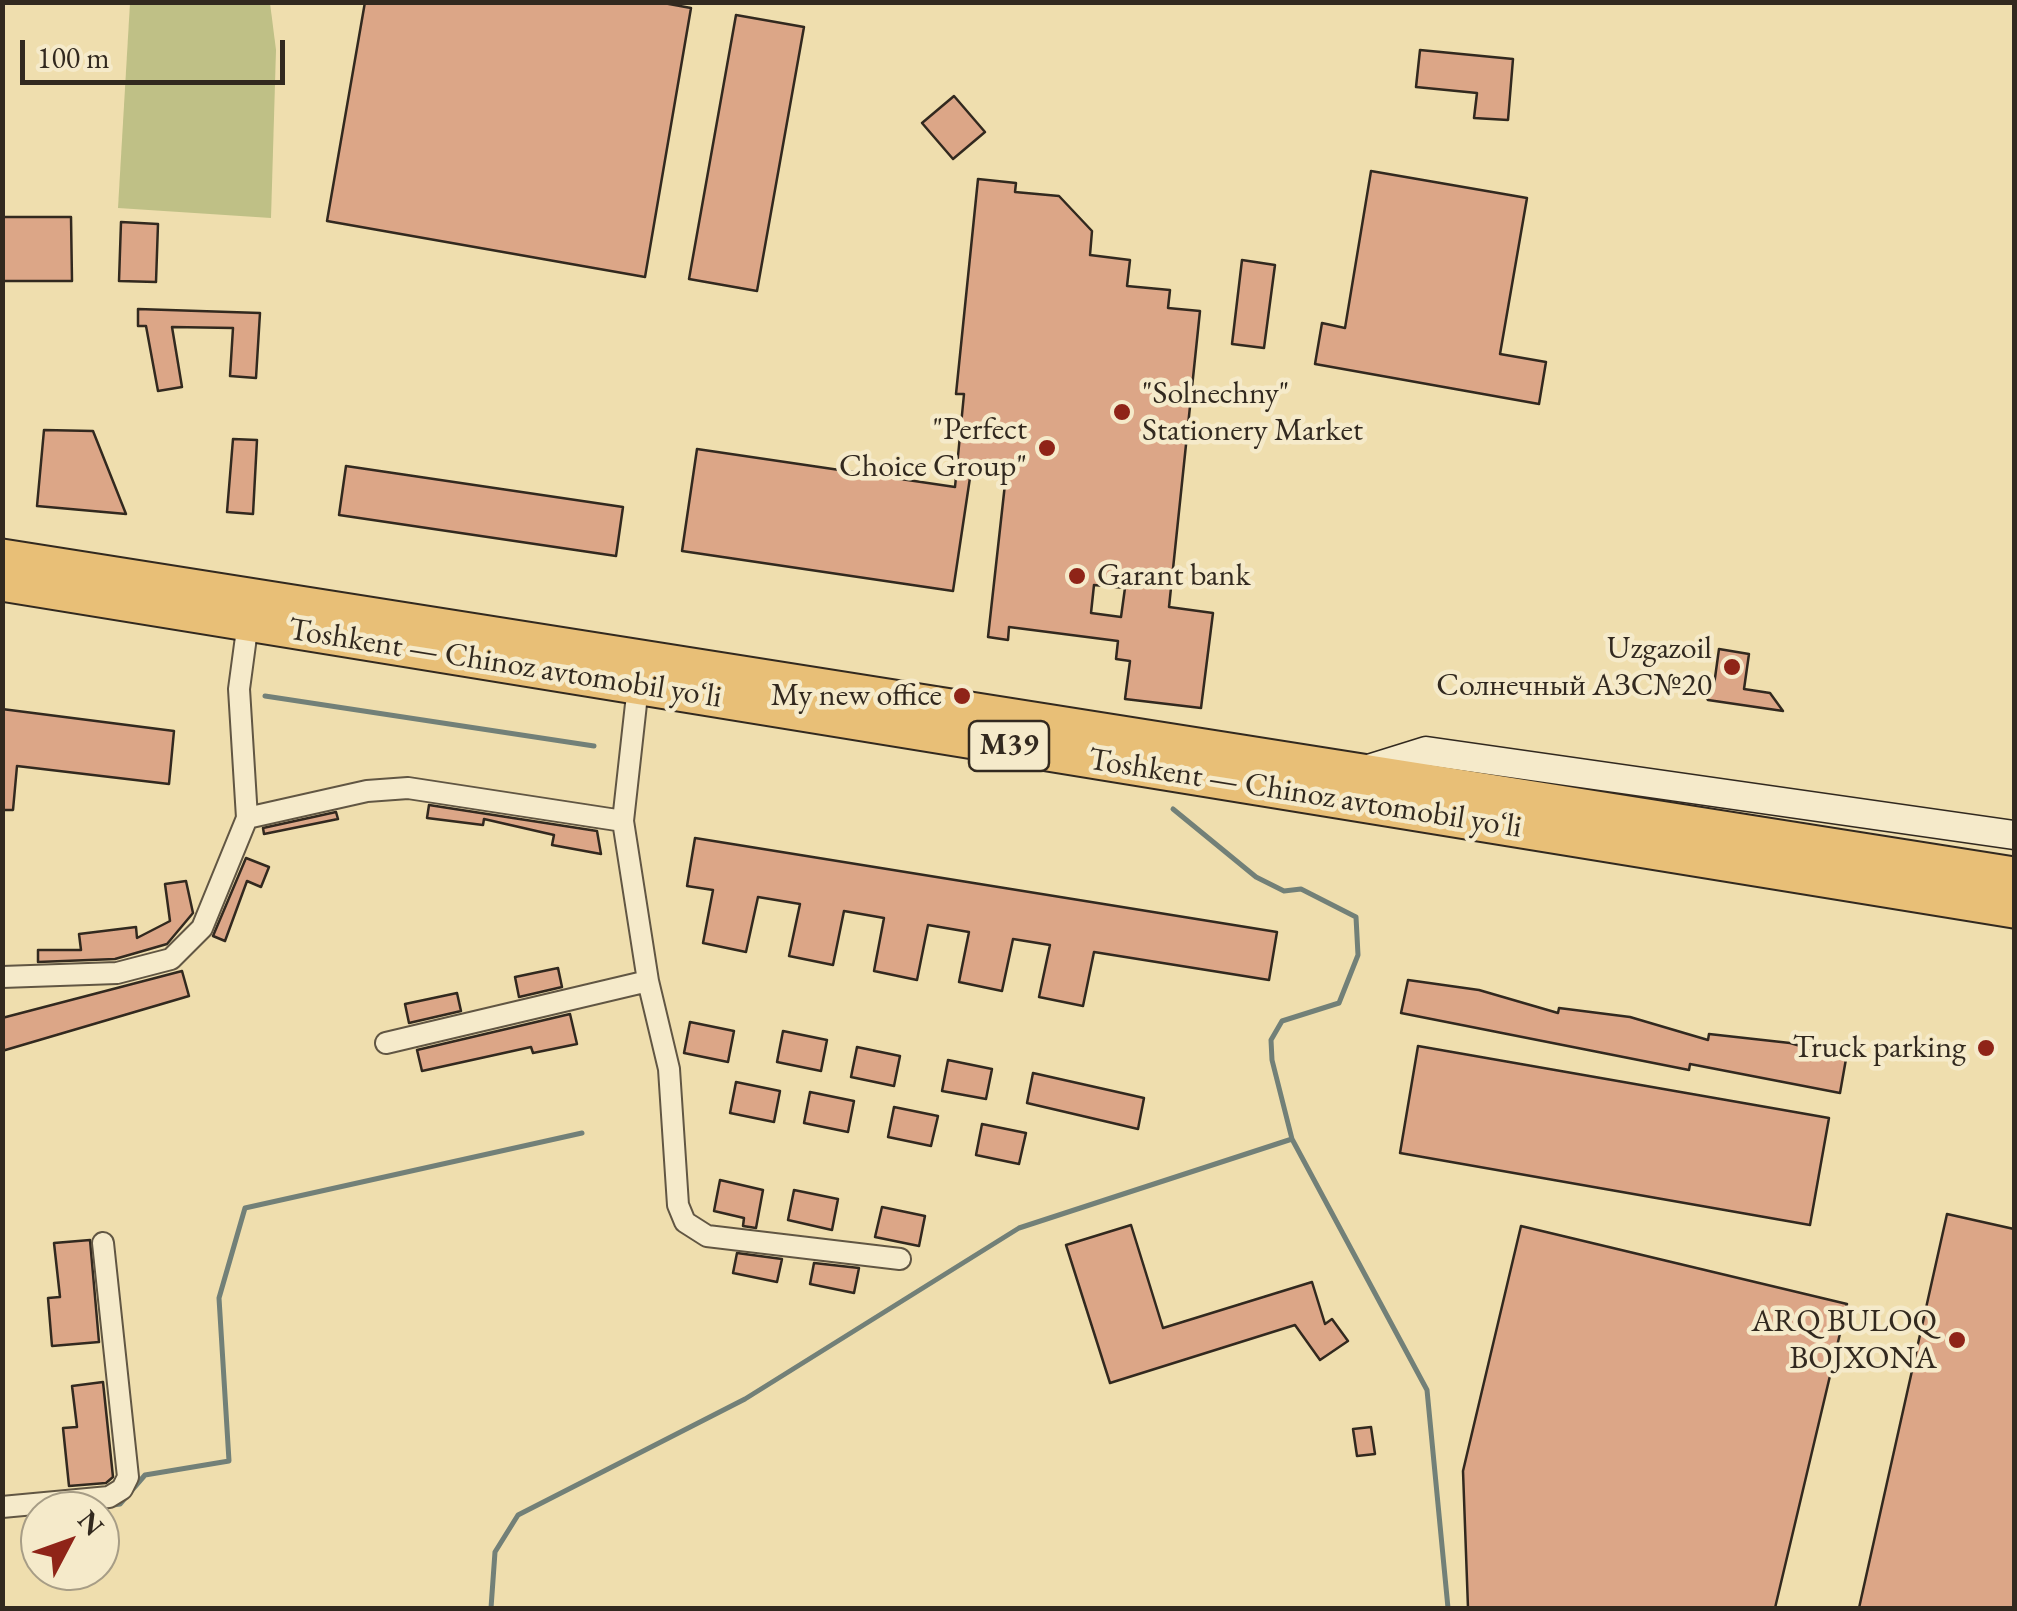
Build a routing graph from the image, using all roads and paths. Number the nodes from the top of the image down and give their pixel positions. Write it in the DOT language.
graph roads {
  1 [pos="2,557"];
  2 [pos="2,583"];
  3 [pos="248,622"];
  4 [pos="638,686"];
  5 [pos="1362,771"];
  6 [pos="1830,808"];
  7 [pos="248,818"];
  8 [pos="623,821"];
  9 [pos="2014,835"];
  10 [pos="1807,852"];
  11 [pos="2014,875"];
  12 [pos="2014,910"];
  13 [pos="2,977"];
  14 [pos="648,981"];
  15 [pos="386,1043"];
  16 [pos="103,1244"];
  17 [pos="900,1259"];
  18 [pos="2,1508"];
  1 -- 5 [label="highway, Toshkent — Chinoz avtomobil yoʻli / M39"];
  2 -- 3 [label="highway, Toshkent — Chinoz avtomobil yoʻli / M39"];
  3 -- 4 [label="highway, Toshkent — Chinoz avtomobil yoʻli / M39"];
  3 -- 7 [label="street"];
  4 -- 8 [label="street"];
  4 -- 10 [label="highway, Toshkent — Chinoz avtomobil yoʻli / M39"];
  5 -- 6 [label="street, M39"];
  5 -- 10 [label="highway, Toshkent — Chinoz avtomobil yoʻli / M39"];
  6 -- 9 [label="street, M39"];
  6 -- 10 [label="street"];
  7 -- 8 [label="street"];
  7 -- 13 [label="street"];
  8 -- 14 [label="street"];
  10 -- 11 [label="highway, Toshkent — Chinoz avtomobil yoʻli / M39"];
  10 -- 12 [label="highway, Toshkent — Chinoz avtomobil yoʻli / M39"];
  14 -- 15 [label="street"];
  14 -- 17 [label="street"];
  16 -- 18 [label="street"];
}
